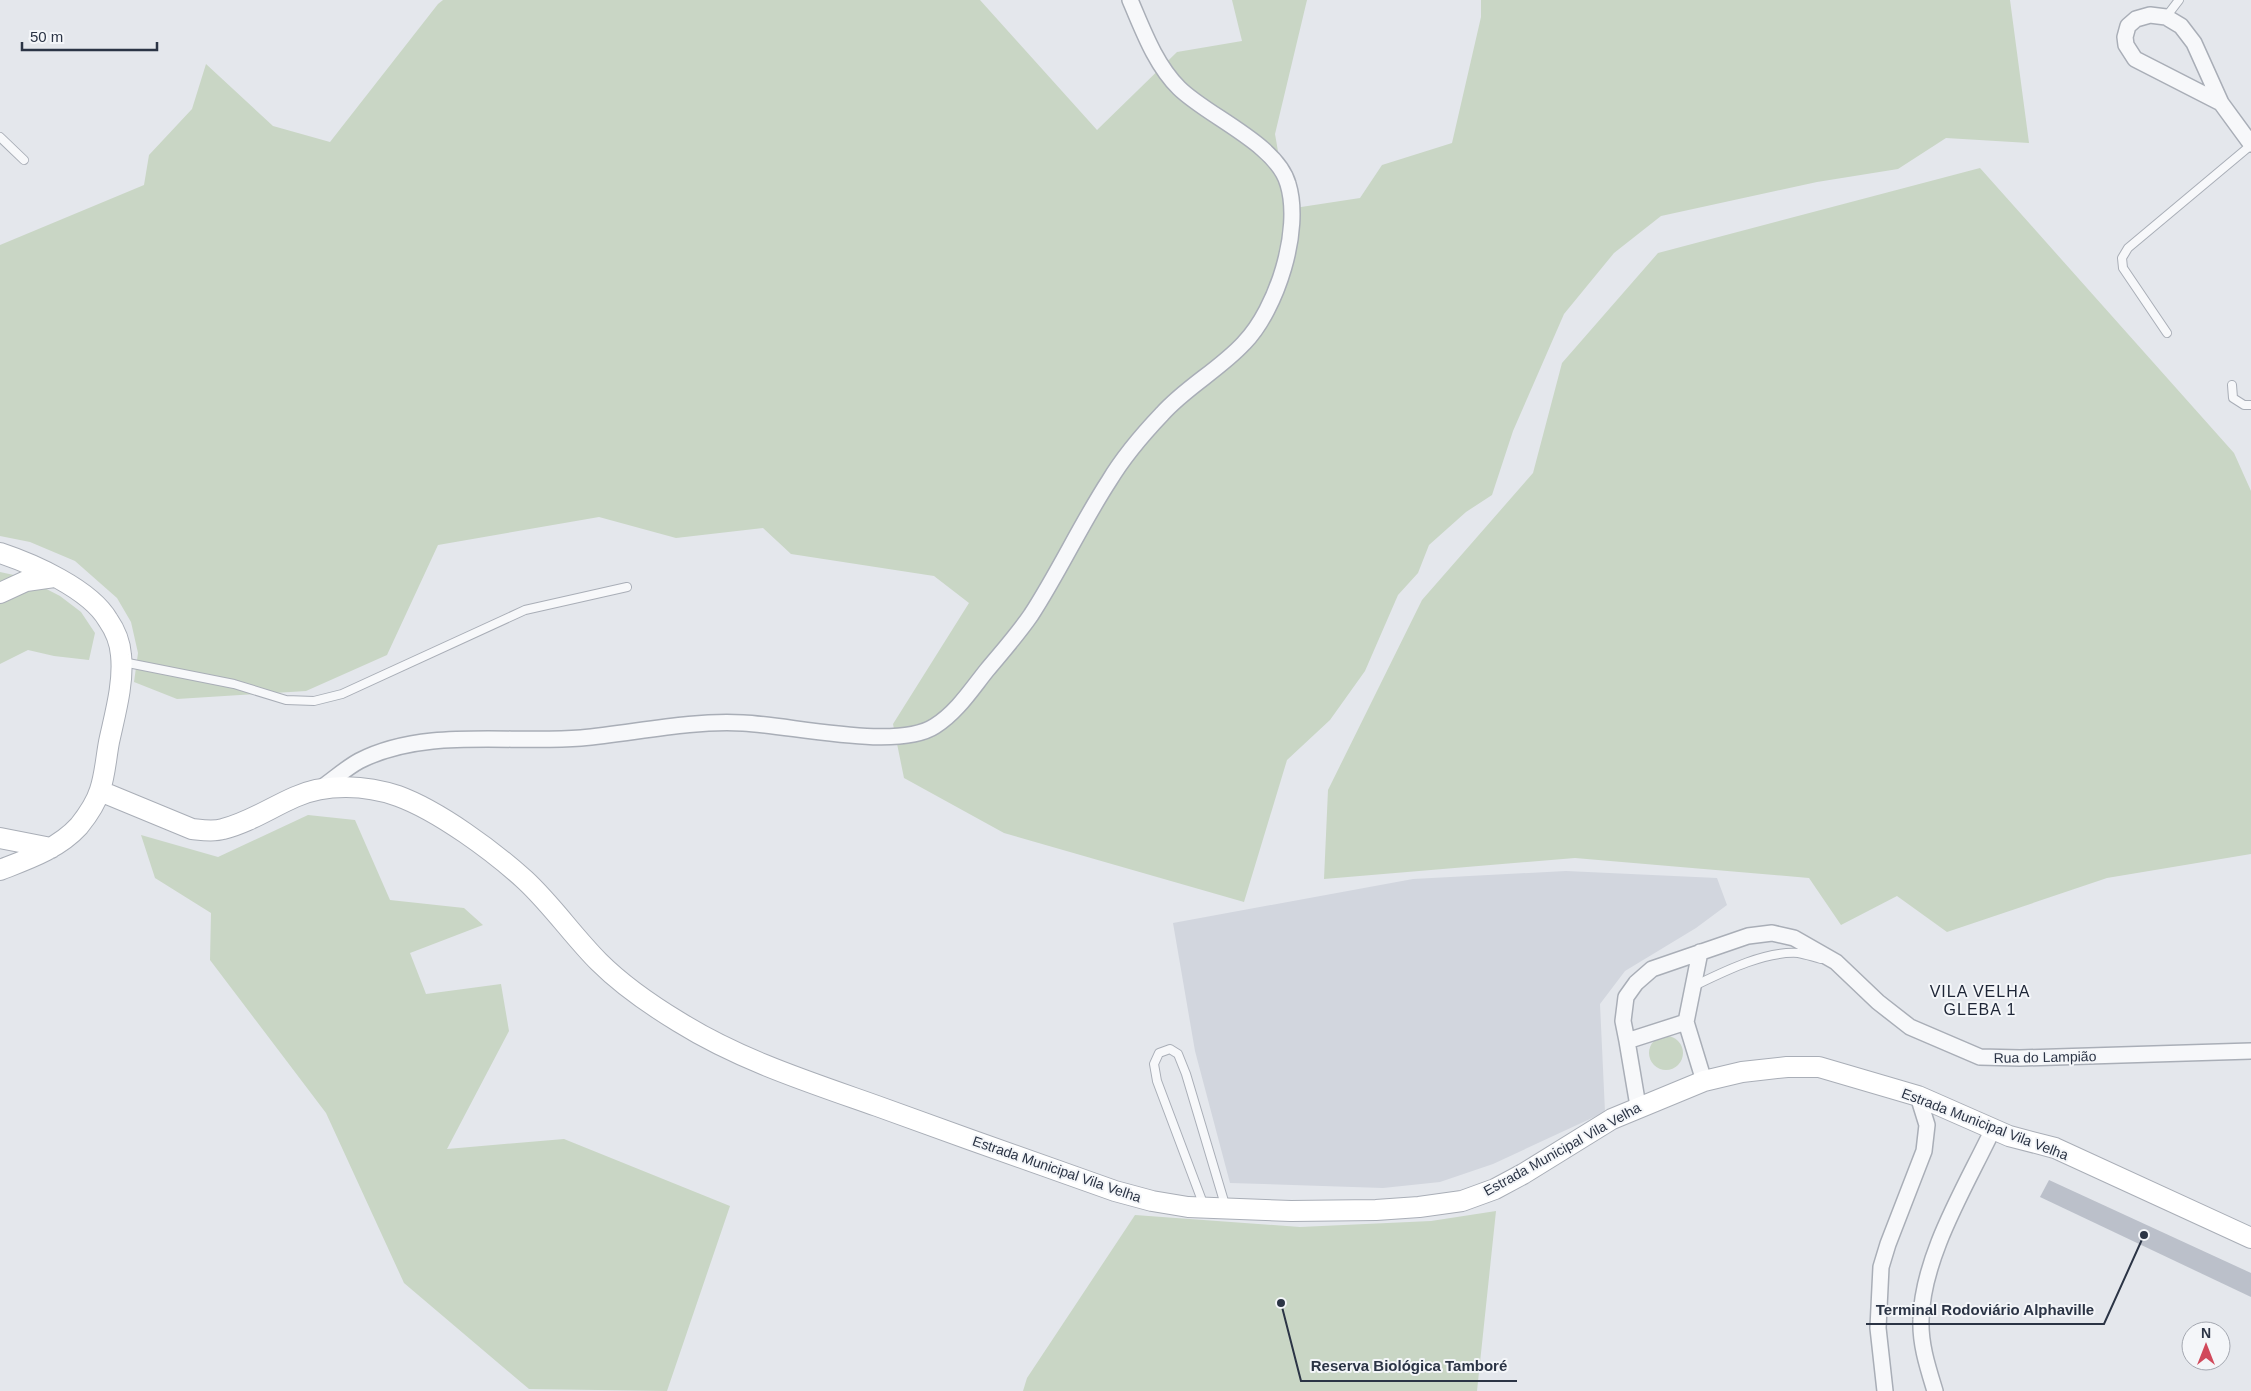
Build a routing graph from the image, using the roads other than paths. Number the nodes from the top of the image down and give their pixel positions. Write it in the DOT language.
graph roads {
  1 [pos="1130,0"];
  2 [pos="2179,0"];
  3 [pos="2166,17"];
  4 [pos="2221,103"];
  5 [pos="0,137"];
  6 [pos="2251,145"];
  7 [pos="24,160"];
  8 [pos="2167,333"];
  9 [pos="2232,385"];
  10 [pos="2251,405"];
  11 [pos="0,553"];
  12 [pos="54,577"];
  13 [pos="627,587"];
  14 [pos="0,593"];
  15 [pos="121,661"];
  16 [pos="320,789"];
  17 [pos="100,791"];
  18 [pos="0,838"];
  19 [pos="51,848"];
  20 [pos="0,870"];
  21 [pos="1700,952"];
  22 [pos="1836,962"];
  23 [pos="1692,987"];
  24 [pos="1686,1022"];
  25 [pos="1627,1042"];
  26 [pos="2251,1051"];
  27 [pos="1704,1081"];
  28 [pos="1918,1096"];
  29 [pos="1638,1106"];
  30 [pos="1993,1129"];
  31 [pos="1205,1207"];
  32 [pos="1226,1208"];
  33 [pos="2251,1238"];
  34 [pos="1886,1391"];
  35 [pos="1935,1391"];
  1 -- 16 [label="street"];
  2 -- 3 [label="lane"];
  3 -- 4 [label="street"];
  3 -- 4 [label="street"];
  4 -- 6 [label="street"];
  5 -- 7 [label="lane"];
  6 -- 8 [label="lane"];
  9 -- 10 [label="lane"];
  11 -- 12 [label="main road"];
  12 -- 14 [label="main road"];
  12 -- 15 [label="main road"];
  13 -- 15 [label="lane"];
  15 -- 17 [label="main road"];
  16 -- 17 [label="main road, Estrada Municipal Vila Velha"];
  16 -- 31 [label="main road, Estrada Municipal Vila Velha"];
  17 -- 19 [label="main road"];
  18 -- 19 [label="main road"];
  19 -- 20 [label="main road"];
  21 -- 22 [label="street, Rua do Lampião"];
  21 -- 23 [label="street"];
  21 -- 25 [label="street, Rua do Lampião"];
  22 -- 23 [label="lane"];
  22 -- 26 [label="street, Rua do Lampião"];
  23 -- 24 [label="street"];
  24 -- 25 [label="street"];
  24 -- 27 [label="street"];
  25 -- 29 [label="street, Rua do Lampião"];
  27 -- 28 [label="main road, Estrada Municipal Vila Velha"];
  27 -- 29 [label="main road, Estrada Municipal Vila Velha"];
  28 -- 30 [label="main road, Estrada Municipal Vila Velha"];
  28 -- 34 [label="street"];
  29 -- 32 [label="main road, Estrada Municipal Vila Velha"];
  30 -- 33 [label="main road, Estrada Municipal Vila Velha"];
  30 -- 35 [label="street"];
  31 -- 32 [label="main road, Estrada Municipal Vila Velha"];
  31 -- 32 [label="lane"];
}
